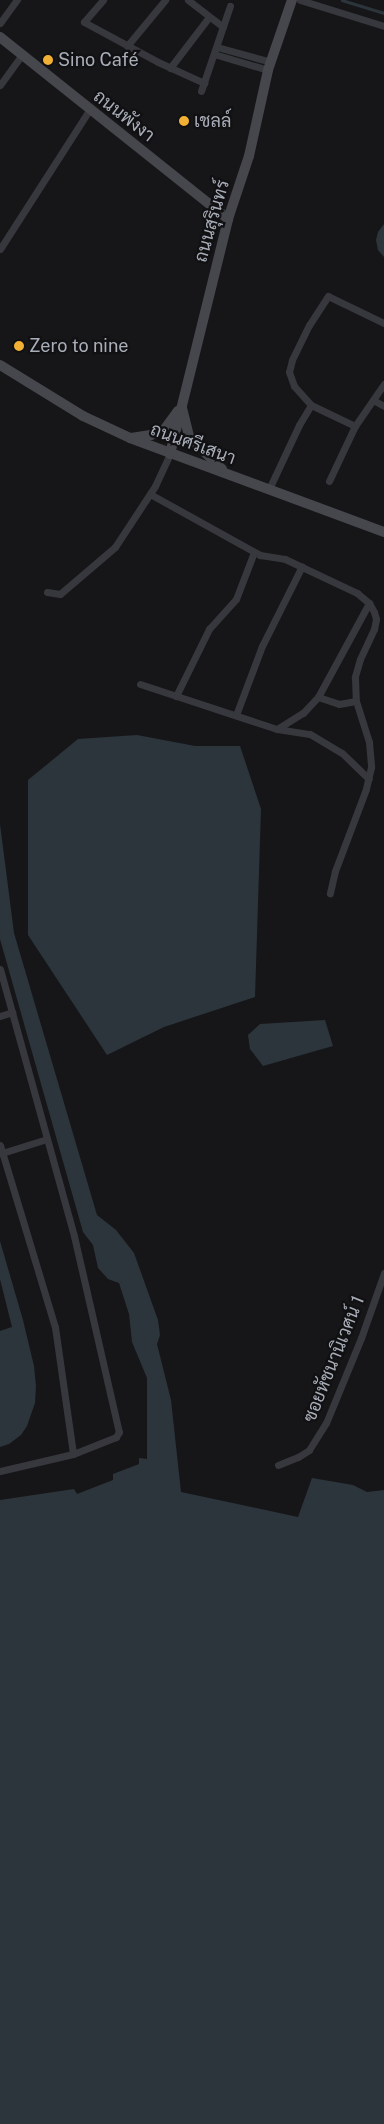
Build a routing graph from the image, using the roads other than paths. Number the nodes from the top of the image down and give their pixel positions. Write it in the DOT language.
graph roads {
  1 [pos="17,0"];
  2 [pos="103,0"];
  3 [pos="165,0"];
  4 [pos="188,0"];
  5 [pos="292,0"];
  6 [pos="300,0"];
  7 [pos="230,6"];
  8 [pos="209,16"];
  9 [pos="0,23"];
  10 [pos="384,26"];
  11 [pos="223,27"];
  12 [pos="0,37"];
  13 [pos="127,46"];
  14 [pos="216,46"];
  15 [pos="214,54"];
  16 [pos="22,55"];
  17 [pos="269,66"];
  18 [pos="170,68"];
  19 [pos="204,83"];
  20 [pos="0,85"];
  21 [pos="201,91"];
  22 [pos="90,110"];
  23 [pos="228,219"];
  24 [pos="0,249"];
  25 [pos="384,323"];
  26 [pos="0,365"];
  27 [pos="384,384"];
  28 [pos="372,400"];
  29 [pos="311,405"];
  30 [pos="384,406"];
  31 [pos="182,407"];
  32 [pos="355,426"];
  33 [pos="130,438"];
  34 [pos="170,454"];
  35 [pos="226,472"];
  36 [pos="329,481"];
  37 [pos="269,489"];
  38 [pos="150,494"];
  39 [pos="384,532"];
  40 [pos="254,552"];
  41 [pos="302,566"];
  42 [pos="47,592"];
  43 [pos="369,603"];
  44 [pos="140,684"];
  45 [pos="176,696"];
  46 [pos="318,697"];
  47 [pos="356,701"];
  48 [pos="236,716"];
  49 [pos="277,729"];
  50 [pos="369,779"];
  51 [pos="330,893"];
  52 [pos="0,969"];
  53 [pos="12,1012"];
  54 [pos="0,1016"];
  55 [pos="47,1139"];
  56 [pos="1,1149"];
  57 [pos="384,1273"];
  58 [pos="72,1454"];
  59 [pos="278,1465"];
  60 [pos="0,1471"];
  1 -- 9 [label="street"];
  2 -- 13 [label="street"];
  3 -- 13 [label="street"];
  4 -- 8 [label="street"];
  5 -- 17 [label="street, ถนนสุรินทร์"];
  6 -- 10 [label="street"];
  7 -- 11 [label="street"];
  8 -- 11 [label="street"];
  8 -- 18 [label="street"];
  11 -- 14 [label="street"];
  12 -- 16 [label="street, ถนนพังงา"];
  13 -- 18 [label="street"];
  14 -- 15 [label="street"];
  14 -- 17 [label="street"];
  15 -- 17 [label="street"];
  15 -- 19 [label="street"];
  16 -- 20 [label="street"];
  16 -- 22 [label="street, ถนนพังงา"];
  17 -- 23 [label="street, ถนนสุรินทร์"];
  18 -- 19 [label="street"];
  19 -- 21 [label="street"];
  22 -- 23 [label="street, ถนนพังงา"];
  22 -- 24 [label="street"];
  23 -- 31 [label="street, ถนนสุรินทร์"];
  25 -- 29 [label="street"];
  26 -- 33 [label="street, ถนนศรีเสนา"];
  27 -- 28 [label="street"];
  28 -- 30 [label="street"];
  28 -- 32 [label="street"];
  29 -- 32 [label="street"];
  29 -- 37 [label="street"];
  31 -- 33 [label="street"];
  31 -- 34 [label="street, ถนนสุรินทร์"];
  31 -- 35 [label="street"];
  32 -- 36 [label="street"];
  33 -- 34 [label="street, ถนนศรีเสนา"];
  34 -- 35 [label="street, ถนนศรีเสนา"];
  34 -- 38 [label="street"];
  35 -- 37 [label="street, ถนนศรีเสนา"];
  37 -- 39 [label="street, ถนนศรีเสนา"];
  38 -- 40 [label="street"];
  38 -- 42 [label="street"];
  40 -- 41 [label="street"];
  40 -- 45 [label="street"];
  41 -- 43 [label="street"];
  41 -- 48 [label="street"];
  43 -- 46 [label="street"];
  43 -- 47 [label="street"];
  44 -- 45 [label="street"];
  45 -- 48 [label="street"];
  46 -- 47 [label="street"];
  46 -- 49 [label="street"];
  47 -- 50 [label="street"];
  48 -- 49 [label="street"];
  49 -- 50 [label="street"];
  50 -- 51 [label="street"];
  52 -- 53 [label="street"];
  53 -- 54 [label="street"];
  53 -- 55 [label="street"];
  55 -- 56 [label="street"];
  55 -- 58 [label="street"];
  56 -- 58 [label="street"];
  57 -- 59 [label="street, ซอยหัชนานิเวศน์ 1"];
  58 -- 60 [label="street"];
}
